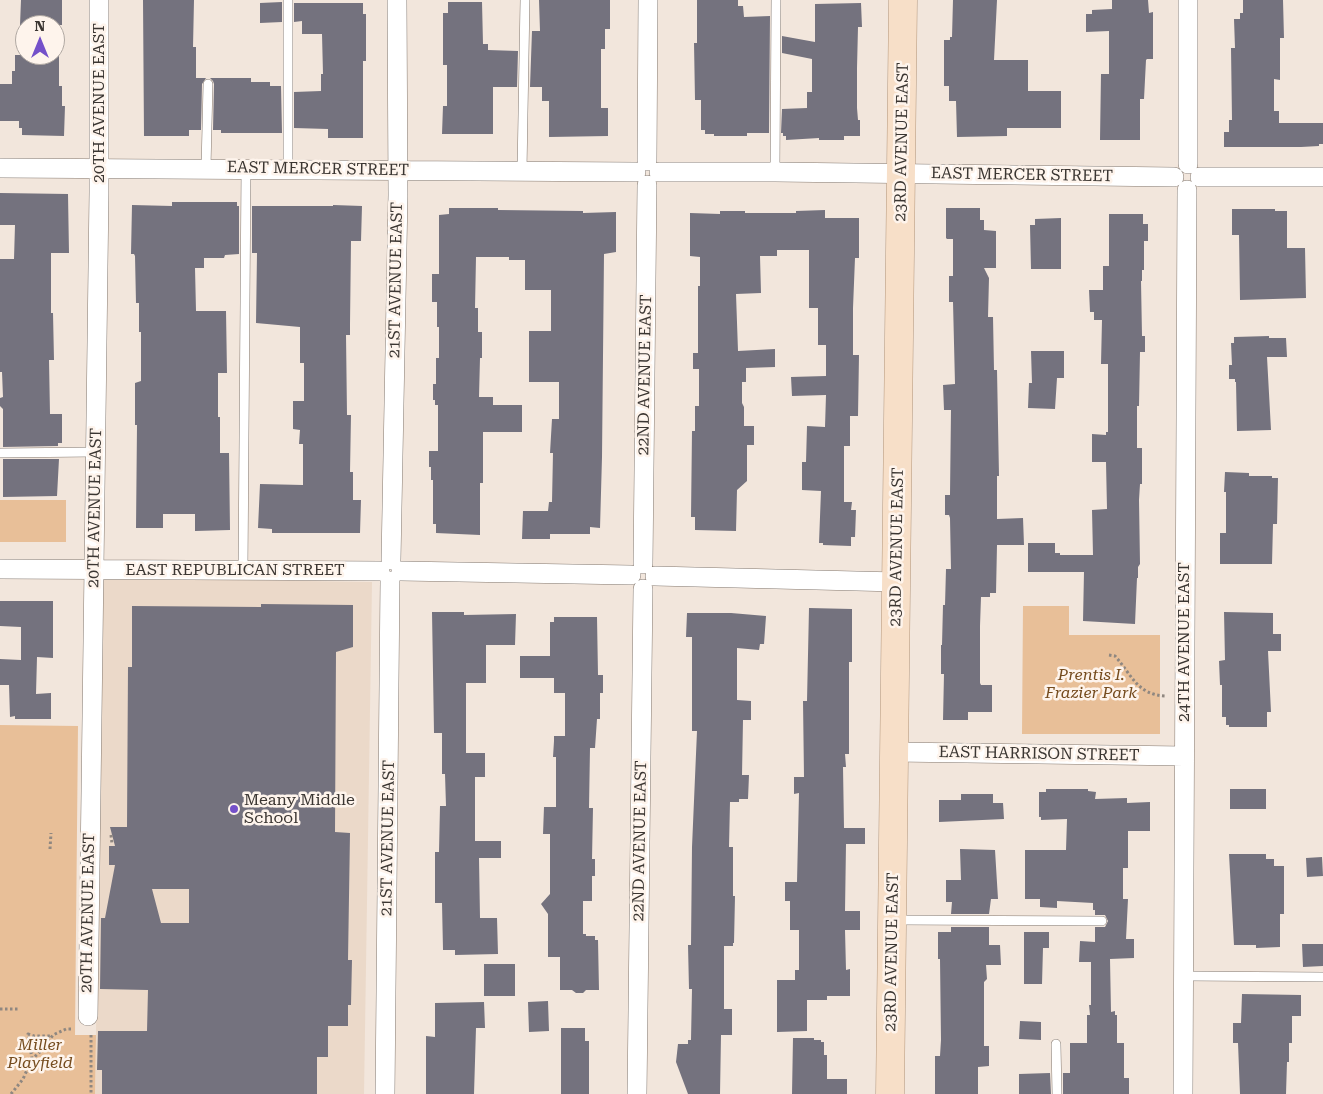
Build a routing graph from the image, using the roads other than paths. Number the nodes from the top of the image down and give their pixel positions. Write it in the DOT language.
graph roads {
  1 [pos="99,0"];
  2 [pos="288,0"];
  3 [pos="397,0"];
  4 [pos="525,0"];
  5 [pos="648,0"];
  6 [pos="776,0"];
  7 [pos="903,0"];
  8 [pos="1188,0"];
  9 [pos="208,84"];
  10 [pos="0,168"];
  11 [pos="206,168"];
  12 [pos="246,168"];
  13 [pos="99,169"];
  14 [pos="288,169"];
  15 [pos="398,170"];
  16 [pos="522,171"];
  17 [pos="775,172"];
  18 [pos="647,173"];
  19 [pos="901,174"];
  20 [pos="1187,177"];
  21 [pos="1323,177"];
  22 [pos="0,452"];
  23 [pos="95,452"];
  24 [pos="0,569"];
  25 [pos="94,570"];
  26 [pos="243,571"];
  27 [pos="391,571"];
  28 [pos="643,576"];
  29 [pos="897,582"];
  30 [pos="894,752"];
  31 [pos="1184,756"];
  32 [pos="892,920"];
  33 [pos="1102,920"];
  34 [pos="1184,976"];
  35 [pos="1323,977"];
  36 [pos="87,1025"];
  37 [pos="1056,1044"];
  38 [pos="385,1094"];
  39 [pos="637,1094"];
  40 [pos="890,1094"];
  41 [pos="1056,1094"];
  42 [pos="1183,1094"];
  1 -- 13 [label="street, 20TH AVENUE EAST"];
  2 -- 14 [label="lane"];
  3 -- 15 [label="street, 21ST AVENUE EAST"];
  4 -- 16 [label="lane"];
  5 -- 18 [label="street, 22ND AVENUE EAST"];
  6 -- 17 [label="lane"];
  7 -- 19 [label="main road, 23RD AVENUE EAST"];
  8 -- 20 [label="street, 24TH AVENUE EAST"];
  9 -- 11 [label="lane"];
  10 -- 13 [label="street, EAST MERCER STREET"];
  11 -- 12 [label="street, EAST MERCER STREET"];
  11 -- 13 [label="street, EAST MERCER STREET"];
  12 -- 14 [label="street, EAST MERCER STREET"];
  12 -- 26 [label="lane"];
  13 -- 23 [label="street, 20TH AVENUE EAST"];
  14 -- 15 [label="street, EAST MERCER STREET"];
  15 -- 16 [label="street, EAST MERCER STREET"];
  15 -- 27 [label="street, 21ST AVENUE EAST"];
  16 -- 18 [label="street, EAST MERCER STREET"];
  17 -- 18 [label="street, EAST MERCER STREET"];
  17 -- 19 [label="street, EAST MERCER STREET"];
  18 -- 28 [label="street, 22ND AVENUE EAST"];
  19 -- 20 [label="street, EAST MERCER STREET"];
  19 -- 29 [label="main road, 23RD AVENUE EAST"];
  20 -- 21 [label="street, EAST MERCER STREET"];
  20 -- 31 [label="street, 24TH AVENUE EAST"];
  22 -- 23 [label="lane"];
  23 -- 25 [label="street, 20TH AVENUE EAST"];
  24 -- 25 [label="street, EAST REPUBLICAN STREET"];
  25 -- 26 [label="street, EAST REPUBLICAN STREET"];
  25 -- 36 [label="street, 20TH AVENUE EAST"];
  26 -- 27 [label="street, EAST REPUBLICAN STREET"];
  27 -- 28 [label="street, EAST REPUBLICAN STREET"];
  27 -- 38 [label="street, 21ST AVENUE EAST"];
  28 -- 29 [label="street, EAST REPUBLICAN STREET"];
  28 -- 39 [label="street, 22ND AVENUE EAST"];
  29 -- 30 [label="main road, 23RD AVENUE EAST"];
  30 -- 31 [label="street, EAST HARRISON STREET"];
  30 -- 32 [label="main road, 23RD AVENUE EAST"];
  31 -- 34 [label="street, 24TH AVENUE EAST"];
  32 -- 33 [label="lane"];
  32 -- 40 [label="main road, 23RD AVENUE EAST"];
  34 -- 35 [label="lane"];
  34 -- 42 [label="street, 24TH AVENUE EAST"];
  37 -- 41 [label="lane"];
}
